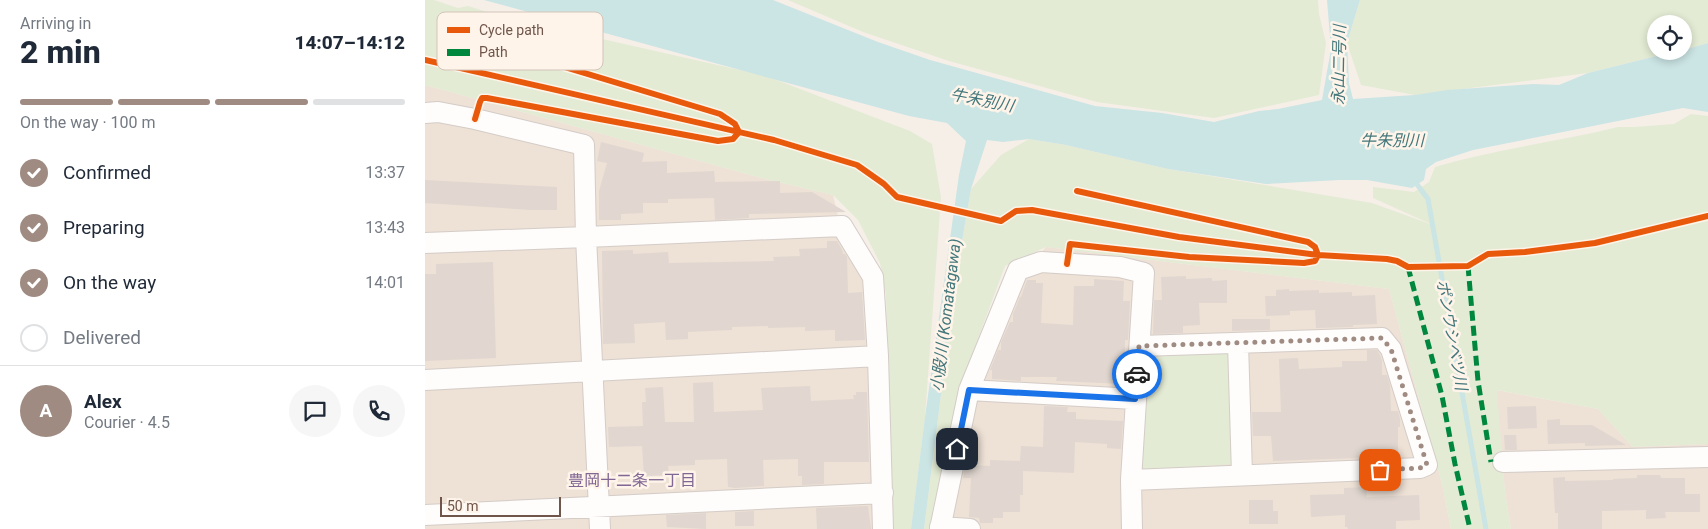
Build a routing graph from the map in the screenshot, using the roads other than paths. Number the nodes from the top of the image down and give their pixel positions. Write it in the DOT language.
graph roads {
  1 [pos="425,113"];
  2 [pos="586,237"];
  3 [pos="425,243"];
  4 [pos="1239,343"];
  5 [pos="1139,346"];
  6 [pos="878,356"];
  7 [pos="591,371"];
  8 [pos="425,380"];
  9 [pos="969,390"];
  10 [pos="1135,399"];
  11 [pos="1708,457"];
  12 [pos="1503,462"];
  13 [pos="1242,475"];
  14 [pos="1131,480"];
  15 [pos="883,493"];
  16 [pos="599,508"];
  17 [pos="425,515"];
  18 [pos="940,528"];
  19 [pos="600,529"];
  20 [pos="883,529"];
  21 [pos="970,529"];
  22 [pos="1132,529"];
  1 -- 2 [label="street"];
  2 -- 3 [label="street"];
  2 -- 6 [label="street"];
  2 -- 7 [label="street"];
  4 -- 5 [label="street"];
  4 -- 13 [label="street"];
  4 -- 13 [label="street"];
  5 -- 9 [label="street"];
  5 -- 10 [label="street"];
  6 -- 7 [label="street"];
  6 -- 15 [label="street"];
  7 -- 8 [label="street"];
  7 -- 16 [label="street"];
  9 -- 10 [label="street"];
  9 -- 18 [label="street"];
  10 -- 14 [label="street"];
  11 -- 12 [label="street"];
  13 -- 14 [label="street"];
  14 -- 22 [label="street"];
  15 -- 16 [label="street"];
  15 -- 20 [label="street"];
  16 -- 17 [label="street"];
  16 -- 19 [label="street"];
  18 -- 21 [label="street"];
}
